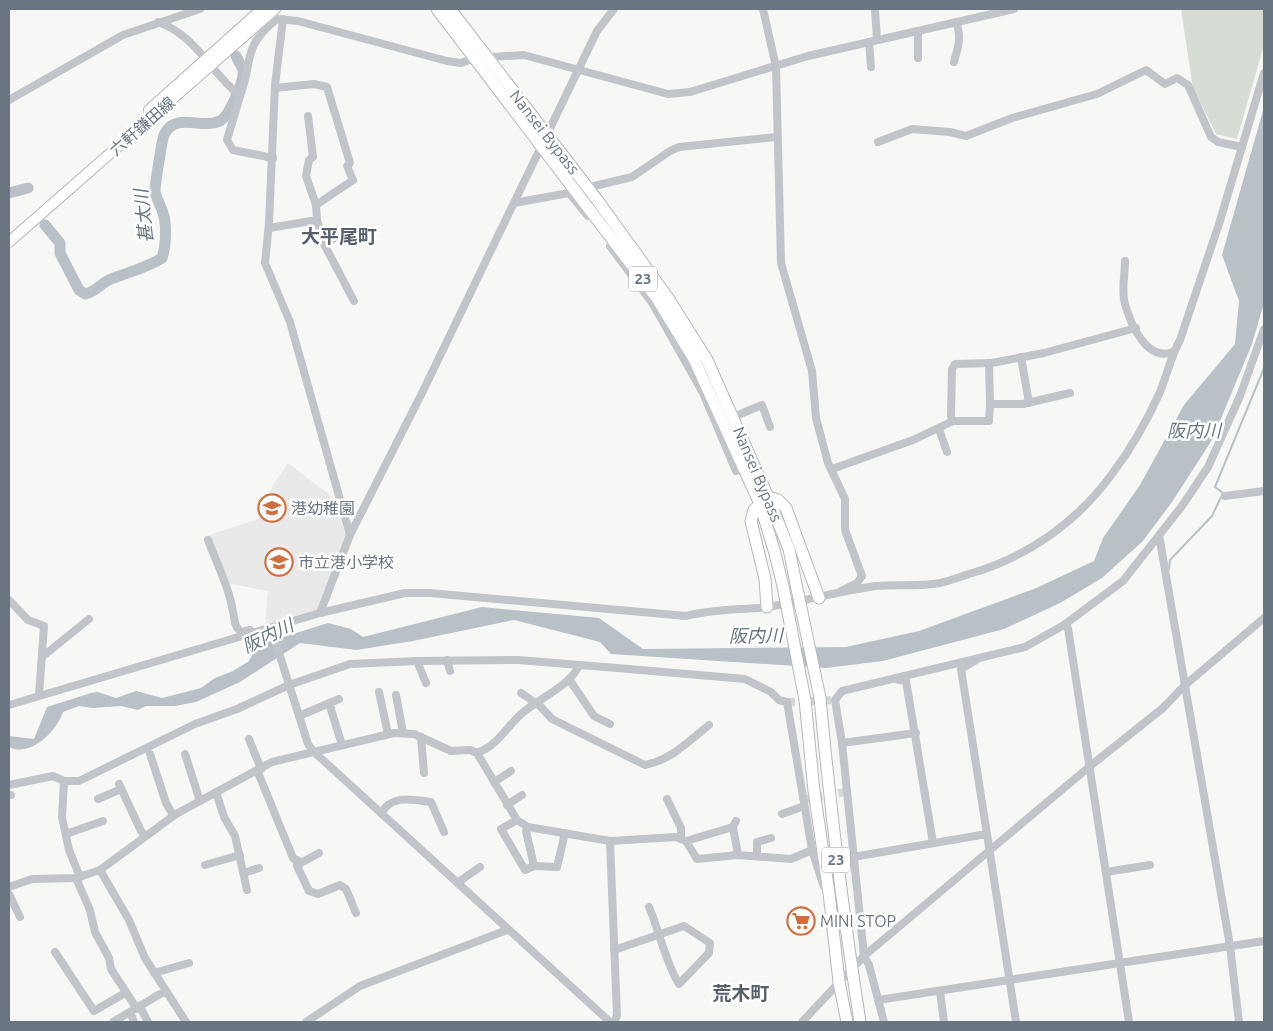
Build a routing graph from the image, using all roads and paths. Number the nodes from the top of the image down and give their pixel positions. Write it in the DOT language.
graph roads {
  1 [pos="200,9"];
  2 [pos="262,9"];
  3 [pos="275,9"];
  4 [pos="437,9"];
  5 [pos="450,9"];
  6 [pos="614,9"];
  7 [pos="763,9"];
  8 [pos="875,9"];
  9 [pos="1014,9"];
  10 [pos="283,19"];
  11 [pos="158,22"];
  12 [pos="956,22"];
  13 [pos="918,31"];
  14 [pos="873,41"];
  15 [pos="475,58"];
  16 [pos="488,58"];
  17 [pos="918,58"];
  18 [pos="954,62"];
  19 [pos="208,63"];
  20 [pos="776,67"];
  21 [pos="871,67"];
  22 [pos="578,71"];
  23 [pos="1264,73"];
  24 [pos="275,88"];
  25 [pos="239,96"];
  26 [pos="9,100"];
  27 [pos="308,116"];
  28 [pos="776,137"];
  29 [pos="544,140"];
  30 [pos="878,142"];
  31 [pos="1242,147"];
  32 [pos="273,158"];
  33 [pos="594,186"];
  34 [pos="514,203"];
  35 [pos="316,205"];
  36 [pos="317,220"];
  37 [pos="269,228"];
  38 [pos="342,234"];
  39 [pos="9,236"];
  40 [pos="9,242"];
  41 [pos="324,244"];
  42 [pos="1125,262"];
  43 [pos="354,301"];
  44 [pos="1136,328"];
  45 [pos="1264,329"];
  46 [pos="1173,352"];
  47 [pos="1021,357"];
  48 [pos="989,363"];
  49 [pos="1070,393"];
  50 [pos="1029,403"];
  51 [pos="990,404"];
  52 [pos="733,417"];
  53 [pos="953,422"];
  54 [pos="770,427"];
  55 [pos="939,429"];
  56 [pos="947,452"];
  57 [pos="832,469"];
  58 [pos="736,471"];
  59 [pos="1264,491"];
  60 [pos="1225,496"];
  61 [pos="764,501"];
  62 [pos="350,535"];
  63 [pos="1159,535"];
  64 [pos="208,540"];
  65 [pos="837,594"];
  66 [pos="819,598"];
  67 [pos="9,600"];
  68 [pos="767,607"];
  69 [pos="320,613"];
  70 [pos="1264,618"];
  71 [pos="90,619"];
  72 [pos="1064,625"];
  73 [pos="268,630"];
  74 [pos="42,657"];
  75 [pos="980,657"];
  76 [pos="417,660"];
  77 [pos="446,660"];
  78 [pos="580,665"];
  79 [pos="450,671"];
  80 [pos="890,678"];
  81 [pos="569,679"];
  82 [pos="289,683"];
  83 [pos="426,683"];
  84 [pos="1184,686"];
  85 [pos="379,692"];
  86 [pos="521,693"];
  87 [pos="39,695"];
  88 [pos="396,695"];
  89 [pos="339,699"];
  90 [pos="329,703"];
  91 [pos="534,703"];
  92 [pos="9,705"];
  93 [pos="299,716"];
  94 [pos="610,724"];
  95 [pos="709,725"];
  96 [pos="916,733"];
  97 [pos="388,734"];
  98 [pos="402,734"];
  99 [pos="421,737"];
  100 [pos="249,739"];
  101 [pos="842,743"];
  102 [pos="342,745"];
  103 [pos="313,751"];
  104 [pos="150,754"];
  105 [pos="185,754"];
  106 [pos="477,754"];
  107 [pos="1089,767"];
  108 [pos="259,770"];
  109 [pos="511,771"];
  110 [pos="424,772"];
  111 [pos="64,781"];
  112 [pos="494,782"];
  113 [pos="9,785"];
  114 [pos="216,792"];
  115 [pos="522,795"];
  116 [pos="98,799"];
  117 [pos="667,800"];
  118 [pos="200,801"];
  119 [pos="508,805"];
  120 [pos="804,806"];
  121 [pos="382,812"];
  122 [pos="782,814"];
  123 [pos="174,815"];
  124 [pos="516,820"];
  125 [pos="103,821"];
  126 [pos="528,827"];
  127 [pos="444,832"];
  128 [pos="565,833"];
  129 [pos="66,834"];
  130 [pos="987,834"];
  131 [pos="145,836"];
  132 [pos="771,838"];
  133 [pos="683,840"];
  134 [pos="610,841"];
  135 [pos="933,843"];
  136 [pos="812,850"];
  137 [pos="990,850"];
  138 [pos="319,853"];
  139 [pos="240,855"];
  140 [pos="738,855"];
  141 [pos="758,855"];
  142 [pos="853,857"];
  143 [pos="296,860"];
  144 [pos="205,865"];
  145 [pos="1150,865"];
  146 [pos="534,866"];
  147 [pos="480,867"];
  148 [pos="259,868"];
  149 [pos="100,870"];
  150 [pos="1106,872"];
  151 [pos="244,873"];
  152 [pos="78,877"];
  153 [pos="457,883"];
  154 [pos="9,887"];
  155 [pos="247,890"];
  156 [pos="829,893"];
  157 [pos="9,894"];
  158 [pos="649,907"];
  159 [pos="356,913"];
  160 [pos="20,917"];
  161 [pos="507,930"];
  162 [pos="660,932"];
  163 [pos="1264,941"];
  164 [pos="1230,946"];
  165 [pos="614,950"];
  166 [pos="56,952"];
  167 [pos="864,956"];
  168 [pos="189,963"];
  169 [pos="1119,963"];
  170 [pos="851,969"];
  171 [pos="154,973"];
  172 [pos="1009,980"];
  173 [pos="839,982"];
  174 [pos="940,991"];
  175 [pos="167,992"];
  176 [pos="125,993"];
  177 [pos="878,1000"];
  178 [pos="136,1009"];
  179 [pos="113,1022"];
  180 [pos="134,1022"];
  181 [pos="148,1022"];
  182 [pos="186,1022"];
  183 [pos="306,1022"];
  184 [pos="612,1022"];
  185 [pos="802,1022"];
  186 [pos="847,1022"];
  187 [pos="860,1022"];
  188 [pos="884,1022"];
  189 [pos="944,1022"];
  190 [pos="1016,1022"];
  191 [pos="1129,1022"];
  192 [pos="1239,1022"];
  1 -- 11 [label="street"];
  2 -- 19 [label="main road, 六軒鎌田線"];
  3 -- 19 [label="main road, 六軒鎌田線"];
  4 -- 15 [label="highway, Nansei Bypass / 23"];
  5 -- 16 [label="highway, Nansei Bypass / 23"];
  6 -- 22 [label="street"];
  7 -- 20 [label="street"];
  8 -- 14 [label="street"];
  9 -- 12 [label="street"];
  10 -- 15 [label="street"];
  10 -- 24 [label="street"];
  10 -- 25 [label="street"];
  11 -- 19 [label="street"];
  11 -- 26 [label="street"];
  12 -- 13 [label="street"];
  12 -- 18 [label="street"];
  13 -- 14 [label="street"];
  13 -- 17 [label="street"];
  14 -- 20 [label="street"];
  14 -- 21 [label="street"];
  15 -- 16 [label="street"];
  15 -- 29 [label="highway, Nansei Bypass / 23"];
  16 -- 22 [label="street"];
  16 -- 29 [label="highway, Nansei Bypass / 23"];
  19 -- 25 [label="street"];
  19 -- 39 [label="main road, 六軒鎌田線"];
  19 -- 40 [label="main road, 六軒鎌田線"];
  20 -- 22 [label="street"];
  20 -- 28 [label="street"];
  22 -- 29 [label="street"];
  23 -- 31 [label="street"];
  24 -- 32 [label="street"];
  24 -- 35 [label="street"];
  25 -- 32 [label="street"];
  27 -- 35 [label="street"];
  28 -- 33 [label="street"];
  28 -- 57 [label="street"];
  29 -- 34 [label="street"];
  29 -- 52 [label="highway, Nansei Bypass / 23"];
  29 -- 61 [label="highway, Nansei Bypass / 23"];
  30 -- 31 [label="street"];
  31 -- 46 [label="street"];
  32 -- 37 [label="street"];
  34 -- 58 [label="street"];
  34 -- 62 [label="street"];
  35 -- 36 [label="street"];
  36 -- 37 [label="street"];
  36 -- 41 [label="street"];
  37 -- 62 [label="street"];
  38 -- 41 [label="street"];
  41 -- 43 [label="street"];
  42 -- 44 [label="street"];
  44 -- 46 [label="street"];
  44 -- 47 [label="street"];
  45 -- 63 [label="street"];
  46 -- 65 [label="street"];
  47 -- 48 [label="street"];
  47 -- 50 [label="street"];
  48 -- 51 [label="street"];
  48 -- 53 [label="street"];
  49 -- 50 [label="street"];
  50 -- 51 [label="street"];
  51 -- 53 [label="street"];
  52 -- 54 [label="street"];
  52 -- 61 [label="highway, Nansei Bypass / 23"];
  53 -- 55 [label="street"];
  55 -- 56 [label="street"];
  55 -- 57 [label="street"];
  57 -- 65 [label="street"];
  59 -- 60 [label="street"];
  61 -- 66 [label="highway"];
  61 -- 68 [label="highway"];
  61 -- 156 [label="highway, Nansei Bypass / 23, bridge"];
  61 -- 170 [label="highway, Nansei Bypass / 23, bridge"];
  62 -- 69 [label="street"];
  63 -- 72 [label="street"];
  63 -- 84 [label="street"];
  64 -- 73 [label="street"];
  65 -- 66 [label="street"];
  66 -- 68 [label="street"];
  67 -- 74 [label="street"];
  68 -- 69 [label="street"];
  69 -- 73 [label="street"];
  70 -- 84 [label="street"];
  71 -- 74 [label="street"];
  72 -- 75 [label="street"];
  72 -- 107 [label="street"];
  73 -- 82 [label="street"];
  73 -- 87 [label="street"];
  74 -- 87 [label="street"];
  75 -- 80 [label="street"];
  75 -- 130 [label="street"];
  76 -- 77 [label="street"];
  76 -- 82 [label="street"];
  76 -- 83 [label="street"];
  77 -- 78 [label="street"];
  77 -- 79 [label="street"];
  78 -- 81 [label="street"];
  78 -- 120 [label="street"];
  80 -- 96 [label="street"];
  80 -- 101 [label="street"];
  81 -- 91 [label="street"];
  81 -- 94 [label="street"];
  82 -- 93 [label="street"];
  82 -- 111 [label="street"];
  84 -- 107 [label="street"];
  84 -- 164 [label="street"];
  85 -- 97 [label="street"];
  86 -- 91 [label="street"];
  87 -- 92 [label="street"];
  88 -- 98 [label="street"];
  89 -- 90 [label="street"];
  90 -- 93 [label="street"];
  90 -- 102 [label="street"];
  91 -- 95 [label="street"];
  91 -- 106 [label="street"];
  93 -- 103 [label="street"];
  96 -- 101 [label="street"];
  96 -- 135 [label="street"];
  97 -- 98 [label="street"];
  97 -- 102 [label="street"];
  98 -- 99 [label="street"];
  99 -- 106 [label="street"];
  99 -- 110 [label="street"];
  100 -- 108 [label="street"];
  101 -- 142 [label="street"];
  102 -- 103 [label="street"];
  103 -- 108 [label="street"];
  103 -- 121 [label="street"];
  104 -- 123 [label="street"];
  105 -- 118 [label="street"];
  106 -- 112 [label="street"];
  107 -- 137 [label="street"];
  107 -- 150 [label="street"];
  108 -- 114 [label="street"];
  108 -- 143 [label="street"];
  109 -- 112 [label="street"];
  111 -- 113 [label="street"];
  111 -- 129 [label="street"];
  112 -- 119 [label="street"];
  114 -- 118 [label="street"];
  114 -- 139 [label="street"];
  115 -- 119 [label="street"];
  116 -- 131 [label="street"];
  117 -- 133 [label="street"];
  118 -- 123 [label="street"];
  119 -- 124 [label="street"];
  120 -- 122 [label="street"];
  120 -- 136 [label="street"];
  121 -- 127 [label="street"];
  121 -- 153 [label="street"];
  123 -- 131 [label="street"];
  124 -- 126 [label="street"];
  124 -- 146 [label="street"];
  125 -- 129 [label="street"];
  126 -- 128 [label="street"];
  126 -- 146 [label="street"];
  128 -- 134 [label="street"];
  128 -- 146 [label="street"];
  129 -- 152 [label="street"];
  130 -- 135 [label="street"];
  130 -- 137 [label="street"];
  131 -- 149 [label="street"];
  132 -- 141 [label="street"];
  133 -- 134 [label="street"];
  133 -- 140 [label="street"];
  133 -- 140 [label="street"];
  134 -- 165 [label="street"];
  135 -- 142 [label="street"];
  136 -- 141 [label="street"];
  136 -- 156 [label="street"];
  137 -- 167 [label="street"];
  137 -- 172 [label="street"];
  138 -- 143 [label="street"];
  139 -- 144 [label="street"];
  139 -- 151 [label="street"];
  140 -- 141 [label="street"];
  142 -- 167 [label="street"];
  143 -- 159 [label="street"];
  145 -- 150 [label="street"];
  147 -- 153 [label="street"];
  148 -- 151 [label="street"];
  149 -- 152 [label="street"];
  149 -- 171 [label="street"];
  150 -- 169 [label="street"];
  151 -- 155 [label="street"];
  152 -- 154 [label="street"];
  152 -- 176 [label="street"];
  153 -- 161 [label="street"];
  156 -- 173 [label="highway, Nansei Bypass / 23"];
  157 -- 160 [label="street"];
  158 -- 162 [label="street"];
  161 -- 183 [label="street"];
  161 -- 184 [label="street"];
  162 -- 162 [label="street"];
  162 -- 165 [label="street"];
  163 -- 164 [label="street"];
  164 -- 169 [label="street"];
  164 -- 192 [label="street"];
  165 -- 184 [label="street"];
  166 -- 176 [label="street"];
  167 -- 170 [label="street"];
  167 -- 177 [label="street"];
  168 -- 171 [label="street"];
  169 -- 172 [label="street"];
  169 -- 191 [label="street"];
  170 -- 173 [label="street"];
  170 -- 187 [label="highway, Nansei Bypass / 23"];
  171 -- 175 [label="street"];
  172 -- 174 [label="street"];
  172 -- 190 [label="street"];
  173 -- 185 [label="street"];
  173 -- 186 [label="highway, Nansei Bypass / 23"];
  174 -- 177 [label="street"];
  174 -- 189 [label="street"];
  175 -- 178 [label="street"];
  175 -- 182 [label="street"];
  176 -- 178 [label="street"];
  177 -- 188 [label="street"];
  178 -- 179 [label="street"];
  178 -- 180 [label="street"];
  178 -- 181 [label="street"];
}
